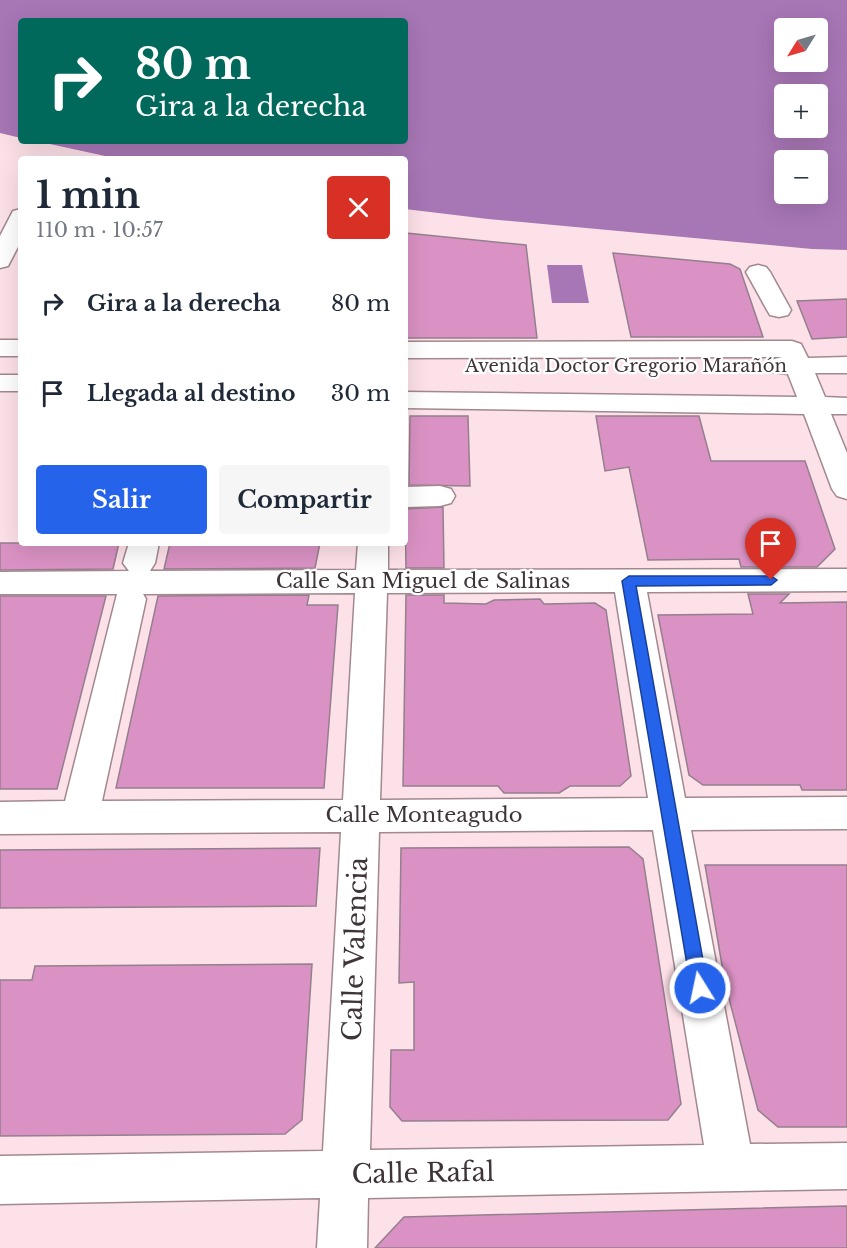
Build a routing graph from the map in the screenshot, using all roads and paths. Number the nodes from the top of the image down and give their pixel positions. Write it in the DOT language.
graph roads {
  1 [pos="18,222"];
  2 [pos="0,261"];
  3 [pos="758,272"];
  4 [pos="779,310"];
  5 [pos="847,345"];
  6 [pos="0,348"];
  7 [pos="18,348"];
  8 [pos="408,350"];
  9 [pos="734,351"];
  10 [pos="847,365"];
  11 [pos="408,366"];
  12 [pos="0,367"];
  13 [pos="18,367"];
  14 [pos="804,370"];
  15 [pos="847,382"];
  16 [pos="0,383"];
  17 [pos="18,383"];
  18 [pos="408,383"];
  19 [pos="408,400"];
  20 [pos="847,406"];
  21 [pos="847,489"];
  22 [pos="440,496"];
  23 [pos="408,497"];
  24 [pos="373,546"];
  25 [pos="847,580"];
  26 [pos="629,581"];
  27 [pos="371,582"];
  28 [pos="0,583"];
  29 [pos="130,599"];
  30 [pos="847,813"];
  31 [pos="669,814"];
  32 [pos="361,816"];
  33 [pos="80,817"];
  34 [pos="0,818"];
  35 [pos="847,1166"];
  36 [pos="731,1168"];
  37 [pos="345,1175"];
  38 [pos="0,1180"];
  39 [pos="342,1248"];
  1 -- 2 [label="street"];
  3 -- 4 [label="street"];
  5 -- 14 [label="street"];
  6 -- 7 [label="street"];
  8 -- 9 [label="street"];
  9 -- 11 [label="street, Avenida Doctor Gregorio Marañón"];
  9 -- 14 [label="street, Avenida Doctor Gregorio Marañón"];
  10 -- 14 [label="street, Avenida Doctor Gregorio Marañón"];
  12 -- 13 [label="street"];
  14 -- 15 [label="street, Avenida Doctor Gregorio Marañón"];
  14 -- 18 [label="street, Avenida Doctor Gregorio Marañón"];
  14 -- 19 [label="street"];
  14 -- 20 [label="street"];
  14 -- 21 [label="street"];
  16 -- 17 [label="street"];
  22 -- 23 [label="street"];
  24 -- 27 [label="street, Calle Valencia"];
  25 -- 26 [label="street, Calle San Miguel de Salinas"];
  26 -- 27 [label="street, Calle San Miguel de Salinas"];
  26 -- 31 [label="street"];
  27 -- 28 [label="street, Calle San Miguel de Salinas"];
  27 -- 32 [label="street, Calle Valencia"];
  29 -- 33 [label="street"];
  30 -- 31 [label="street, Calle Monteagudo"];
  31 -- 32 [label="street, Calle Monteagudo"];
  31 -- 36 [label="street"];
  32 -- 33 [label="street, Calle Monteagudo"];
  32 -- 37 [label="street, Calle Valencia"];
  33 -- 34 [label="street, Calle Monteagudo"];
  35 -- 36 [label="street, Calle Rafal"];
  36 -- 37 [label="street, Calle Rafal"];
  37 -- 38 [label="street, Calle Rafal"];
  37 -- 39 [label="street, Calle Valencia"];
}
